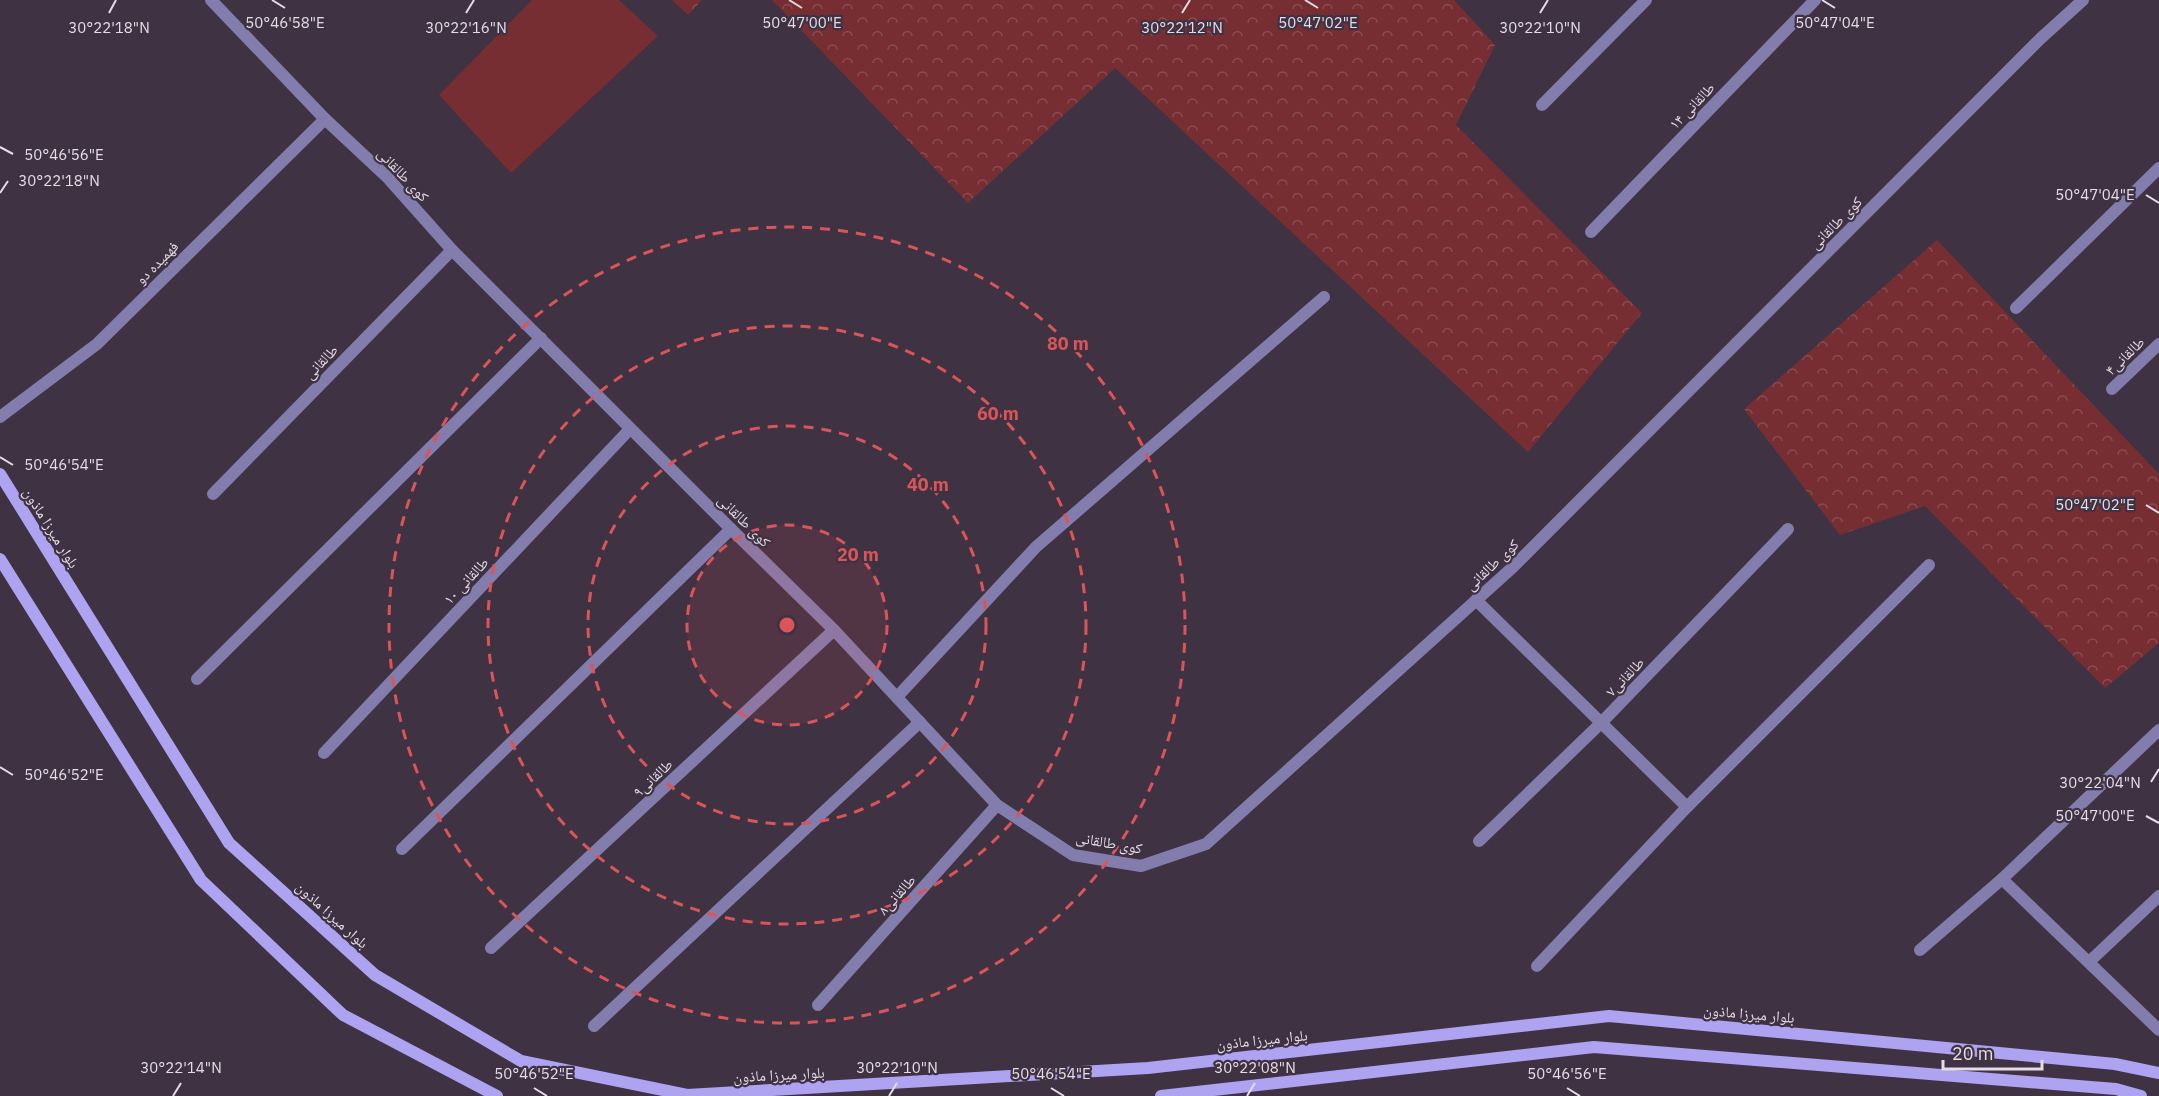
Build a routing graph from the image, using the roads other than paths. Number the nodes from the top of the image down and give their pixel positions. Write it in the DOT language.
graph roads {
  1 [pos="211,0"];
  2 [pos="1646,0"];
  3 [pos="1815,0"];
  4 [pos="2082,0"];
  5 [pos="1542,105"];
  6 [pos="325,119"];
  7 [pos="2159,168"];
  8 [pos="1591,232"];
  9 [pos="452,250"];
  10 [pos="1324,297"];
  11 [pos="2016,308"];
  12 [pos="541,338"];
  13 [pos="2159,344"];
  14 [pos="2112,389"];
  15 [pos="0,417"];
  16 [pos="630,429"];
  17 [pos="0,474"];
  18 [pos="213,494"];
  19 [pos="731,529"];
  20 [pos="1788,529"];
  21 [pos="0,559"];
  22 [pos="1929,565"];
  23 [pos="4,575"];
  24 [pos="1476,600"];
  25 [pos="834,630"];
  26 [pos="197,679"];
  27 [pos="897,698"];
  28 [pos="920,722"];
  29 [pos="1602,722"];
  30 [pos="2159,730"];
  31 [pos="324,753"];
  32 [pos="998,805"];
  33 [pos="1687,807"];
  34 [pos="1479,841"];
  35 [pos="402,849"];
  36 [pos="2002,879"];
  37 [pos="2159,896"];
  38 [pos="491,948"];
  39 [pos="1920,950"];
  40 [pos="2089,962"];
  41 [pos="1537,966"];
  42 [pos="818,1005"];
  43 [pos="594,1026"];
  44 [pos="2159,1030"];
  45 [pos="2159,1073"];
  46 [pos="497,1096"];
  47 [pos="1161,1096"];
  48 [pos="2141,1096"];
  1 -- 6 [label="street, کوی طالقانی"];
  2 -- 5 [label="street"];
  3 -- 8 [label="street, طالقانی ۱۴"];
  4 -- 24 [label="street, کوی طالقانی"];
  6 -- 9 [label="street, کوی طالقانی"];
  6 -- 15 [label="street, فهمیده دو"];
  7 -- 11 [label="street"];
  9 -- 12 [label="street, کوی طالقانی"];
  9 -- 18 [label="street, طالقانی"];
  10 -- 27 [label="street"];
  12 -- 16 [label="street, کوی طالقانی"];
  12 -- 26 [label="street"];
  13 -- 14 [label="street, طالقانی۴"];
  16 -- 19 [label="street, کوی طالقانی"];
  16 -- 31 [label="street, طالقانی ۱۰"];
  17 -- 45 [label="main road, بلوار میرزا ماذون"];
  19 -- 25 [label="street, کوی طالقانی"];
  19 -- 35 [label="street"];
  20 -- 29 [label="street, طالقانی۷"];
  21 -- 23 [label="main road"];
  22 -- 33 [label="street"];
  23 -- 46 [label="main road"];
  24 -- 29 [label="street"];
  24 -- 32 [label="street, کوی طالقانی"];
  25 -- 27 [label="street, کوی طالقانی"];
  25 -- 38 [label="street, طالقانی۹"];
  27 -- 28 [label="street, کوی طالقانی"];
  28 -- 32 [label="street, کوی طالقانی"];
  28 -- 43 [label="street"];
  29 -- 33 [label="street"];
  29 -- 34 [label="street, طالقانی۷"];
  30 -- 36 [label="street"];
  32 -- 42 [label="street, طالقانی۸"];
  33 -- 41 [label="street"];
  36 -- 39 [label="street"];
  36 -- 40 [label="street"];
  37 -- 40 [label="street"];
  40 -- 44 [label="street"];
  47 -- 48 [label="main road"];
}
